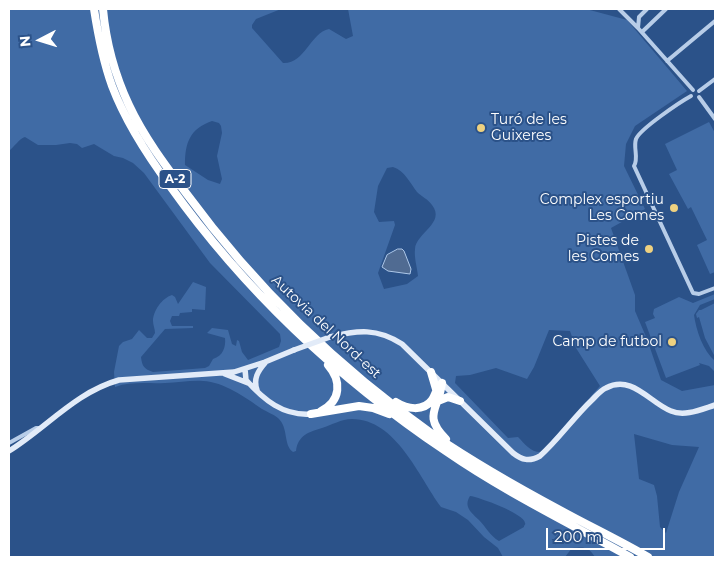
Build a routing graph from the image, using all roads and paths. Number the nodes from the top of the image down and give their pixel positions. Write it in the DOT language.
graph roads {
  1 [pos="94,9"];
  2 [pos="103,9"];
  3 [pos="618,9"];
  4 [pos="645,9"];
  5 [pos="666,9"];
  6 [pos="715,21"];
  7 [pos="638,28"];
  8 [pos="642,32"];
  9 [pos="666,61"];
  10 [pos="715,79"];
  11 [pos="692,90"];
  12 [pos="699,91"];
  13 [pos="691,96"];
  14 [pos="699,97"];
  15 [pos="715,119"];
  16 [pos="715,288"];
  17 [pos="320,353"];
  18 [pos="265,362"];
  19 [pos="245,370"];
  20 [pos="431,372"];
  21 [pos="222,373"];
  22 [pos="254,386"];
  23 [pos="439,386"];
  24 [pos="377,392"];
  25 [pos="438,401"];
  26 [pos="460,401"];
  27 [pos="715,405"];
  28 [pos="311,414"];
  29 [pos="400,419"];
  30 [pos="43,427"];
  31 [pos="9,444"];
  32 [pos="454,448"];
  33 [pos="9,451"];
  34 [pos="630,557"];
  35 [pos="648,557"];
  1 -- 17 [label="highway, Autovia del Nord-est / A-2"];
  2 -- 24 [label="highway, Autovia del Nord-est / A-2"];
  3 -- 7 [label="street"];
  4 -- 7 [label="street"];
  5 -- 8 [label="street"];
  6 -- 9 [label="street"];
  7 -- 8 [label="street"];
  8 -- 9 [label="street"];
  9 -- 11 [label="street"];
  10 -- 12 [label="street"];
  11 -- 12 [label="street"];
  11 -- 13 [label="street"];
  12 -- 14 [label="street"];
  13 -- 14 [label="street"];
  13 -- 16 [label="street"];
  14 -- 15 [label="street"];
  17 -- 28 [label="highway"];
  17 -- 29 [label="highway, Autovia del Nord-est / A-2"];
  18 -- 19 [label="street"];
  18 -- 20 [label="street, bridge"];
  18 -- 22 [label="street"];
  19 -- 21 [label="street"];
  19 -- 22 [label="street"];
  20 -- 23 [label="highway"];
  21 -- 22 [label="street"];
  21 -- 30 [label="street"];
  22 -- 28 [label="street"];
  23 -- 24 [label="highway"];
  23 -- 25 [label="highway"];
  23 -- 26 [label="street"];
  24 -- 32 [label="highway, Autovia del Nord-est / A-2"];
  25 -- 26 [label="highway"];
  25 -- 32 [label="highway"];
  26 -- 27 [label="street"];
  28 -- 29 [label="highway"];
  29 -- 34 [label="highway, Autovia del Nord-est / A-2"];
  30 -- 31 [label="street"];
  30 -- 33 [label="street"];
  32 -- 35 [label="highway, Autovia del Nord-est / A-2"];
}
